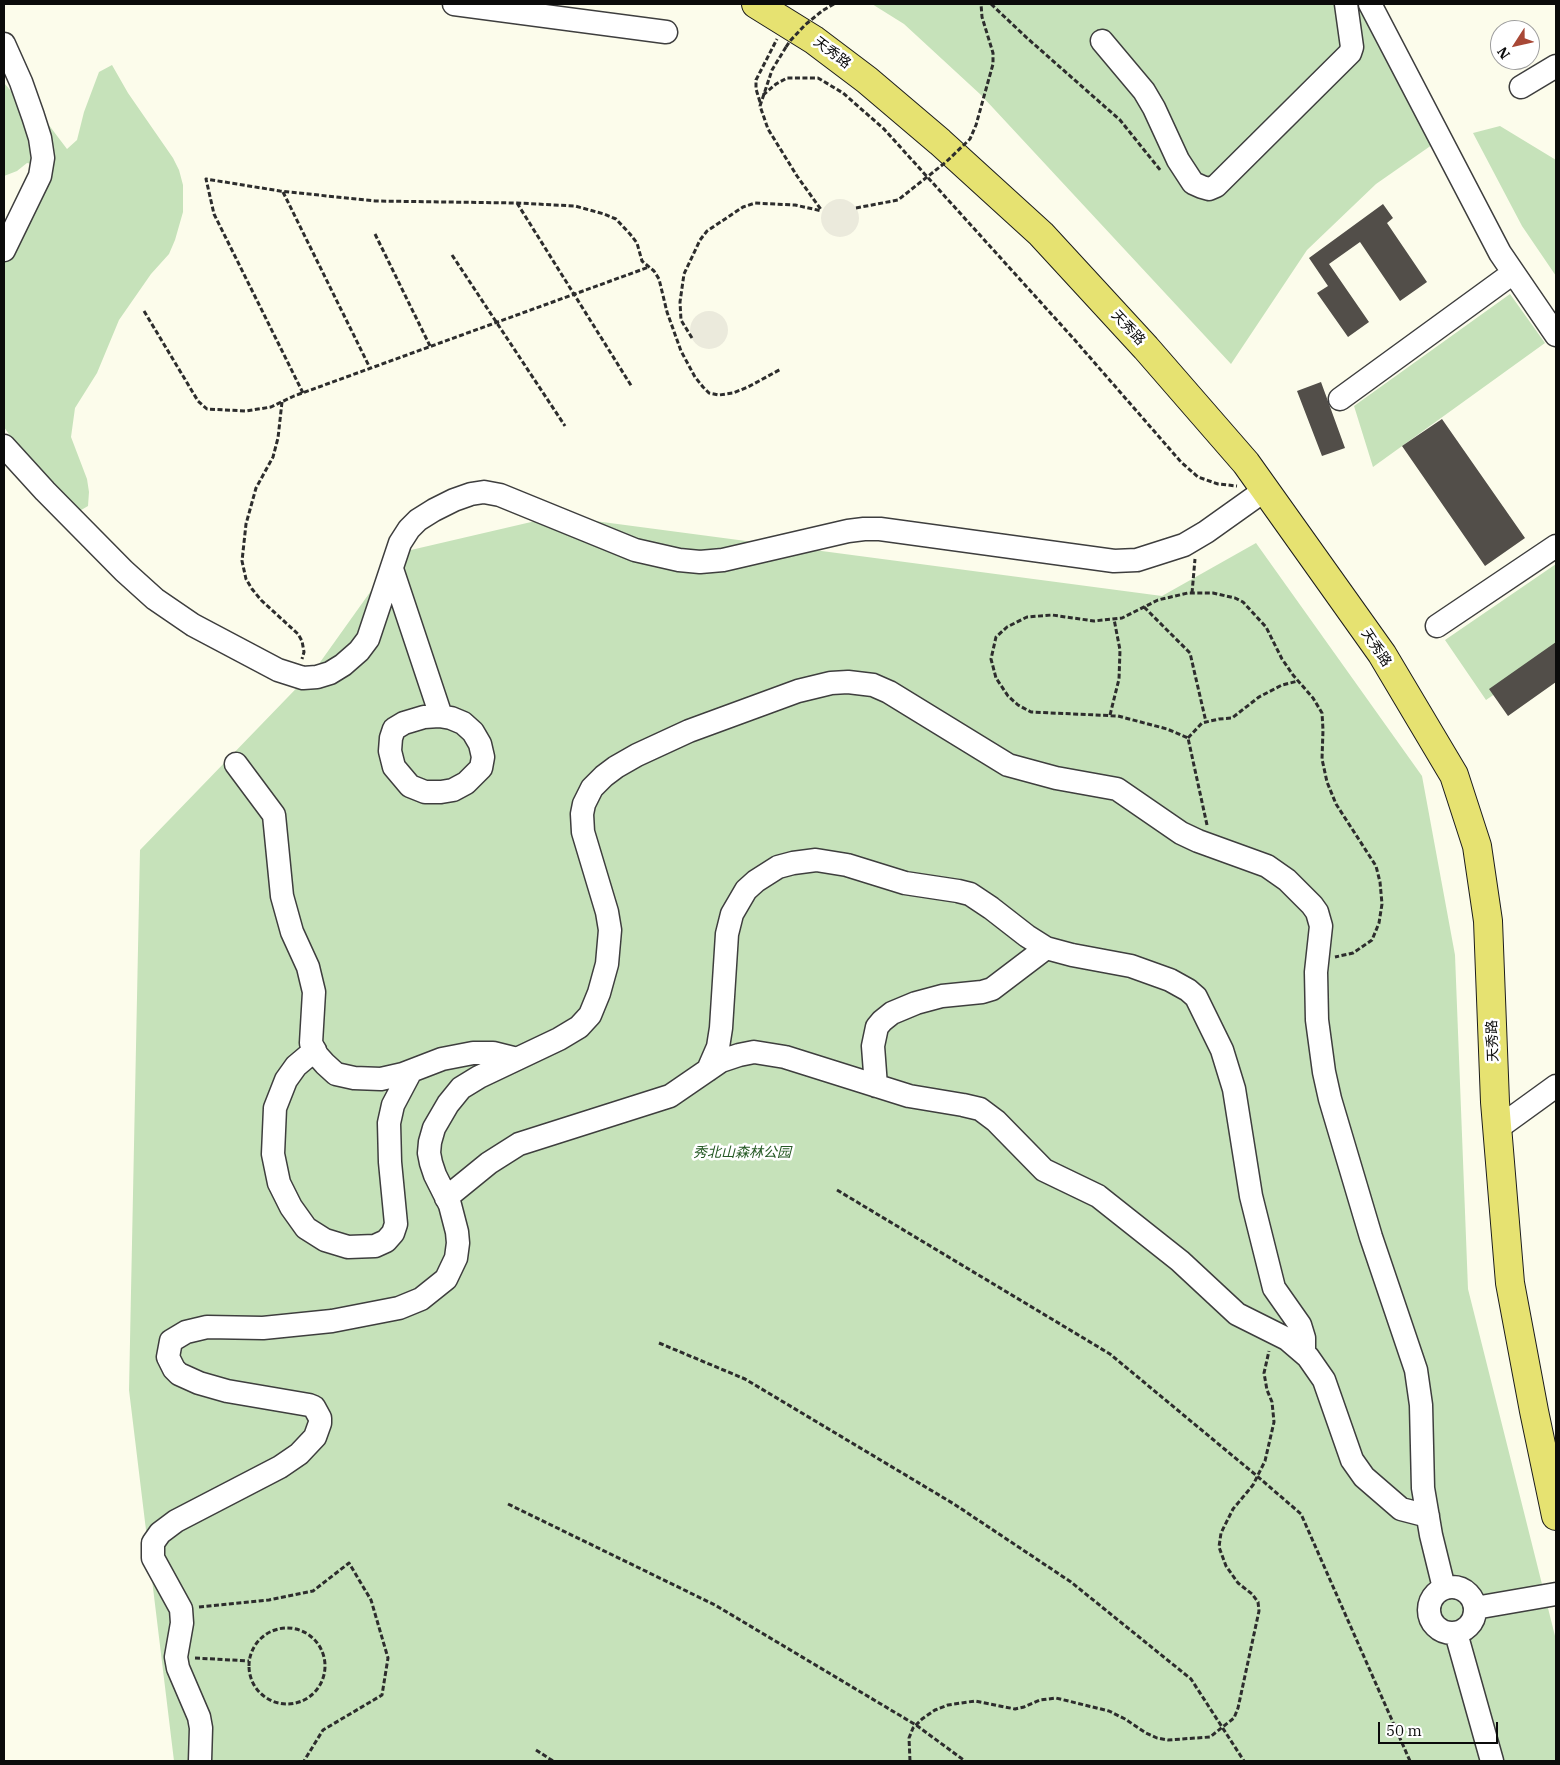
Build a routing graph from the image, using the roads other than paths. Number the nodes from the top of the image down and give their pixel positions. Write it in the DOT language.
graph roads {
  1 [pos="454,4"];
  2 [pos="1346,4"];
  3 [pos="1370,4"];
  4 [pos="771,17"];
  5 [pos="666,32"];
  6 [pos="1102,41"];
  7 [pos="4,44"];
  8 [pos="1556,66"];
  9 [pos="1521,87"];
  10 [pos="4,250"];
  11 [pos="1514,273"];
  12 [pos="1556,335"];
  13 [pos="1340,400"];
  14 [pos="4,446"];
  15 [pos="1265,490"];
  16 [pos="1556,546"];
  17 [pos="392,569"];
  18 [pos="1437,626"];
  19 [pos="441,716"];
  20 [pos="236,764"];
  21 [pos="1046,948"];
  22 [pos="315,1050"];
  23 [pos="517,1060"];
  24 [pos="708,1070"];
  25 [pos="411,1071"];
  26 [pos="876,1086"];
  27 [pos="1556,1086"];
  28 [pos="1498,1128"];
  29 [pos="446,1198"];
  30 [pos="1304,1353"];
  31 [pos="1428,1516"];
  32 [pos="1556,1516"];
  33 [pos="1444,1588"];
  34 [pos="1556,1594"];
  35 [pos="1475,1608"];
  36 [pos="1456,1633"];
  37 [pos="200,1761"];
  38 [pos="1492,1761"];
  1 -- 5 [label="street"];
  2 -- 6 [label="street"];
  3 -- 11 [label="street"];
  4 -- 15 [label="main road, 天秀路"];
  7 -- 10 [label="street"];
  8 -- 9 [label="street"];
  11 -- 12 [label="street"];
  11 -- 13 [label="street"];
  14 -- 17 [label="street"];
  15 -- 17 [label="street"];
  15 -- 28 [label="main road, 天秀路"];
  16 -- 18 [label="street"];
  17 -- 19 [label="street"];
  20 -- 22 [label="street"];
  21 -- 24 [label="street"];
  21 -- 26 [label="street"];
  21 -- 30 [label="street"];
  22 -- 25 [label="street"];
  22 -- 25 [label="street"];
  23 -- 25 [label="street"];
  23 -- 29 [label="street"];
  23 -- 31 [label="street"];
  24 -- 26 [label="street"];
  24 -- 29 [label="street"];
  26 -- 30 [label="street"];
  27 -- 28 [label="street"];
  28 -- 32 [label="main road, 天秀路"];
  29 -- 37 [label="street"];
  30 -- 31 [label="street"];
  31 -- 33 [label="street"];
  33 -- 35 [label="street"];
  33 -- 36 [label="street"];
  34 -- 35 [label="street"];
  35 -- 36 [label="street"];
  36 -- 38 [label="street"];
}
